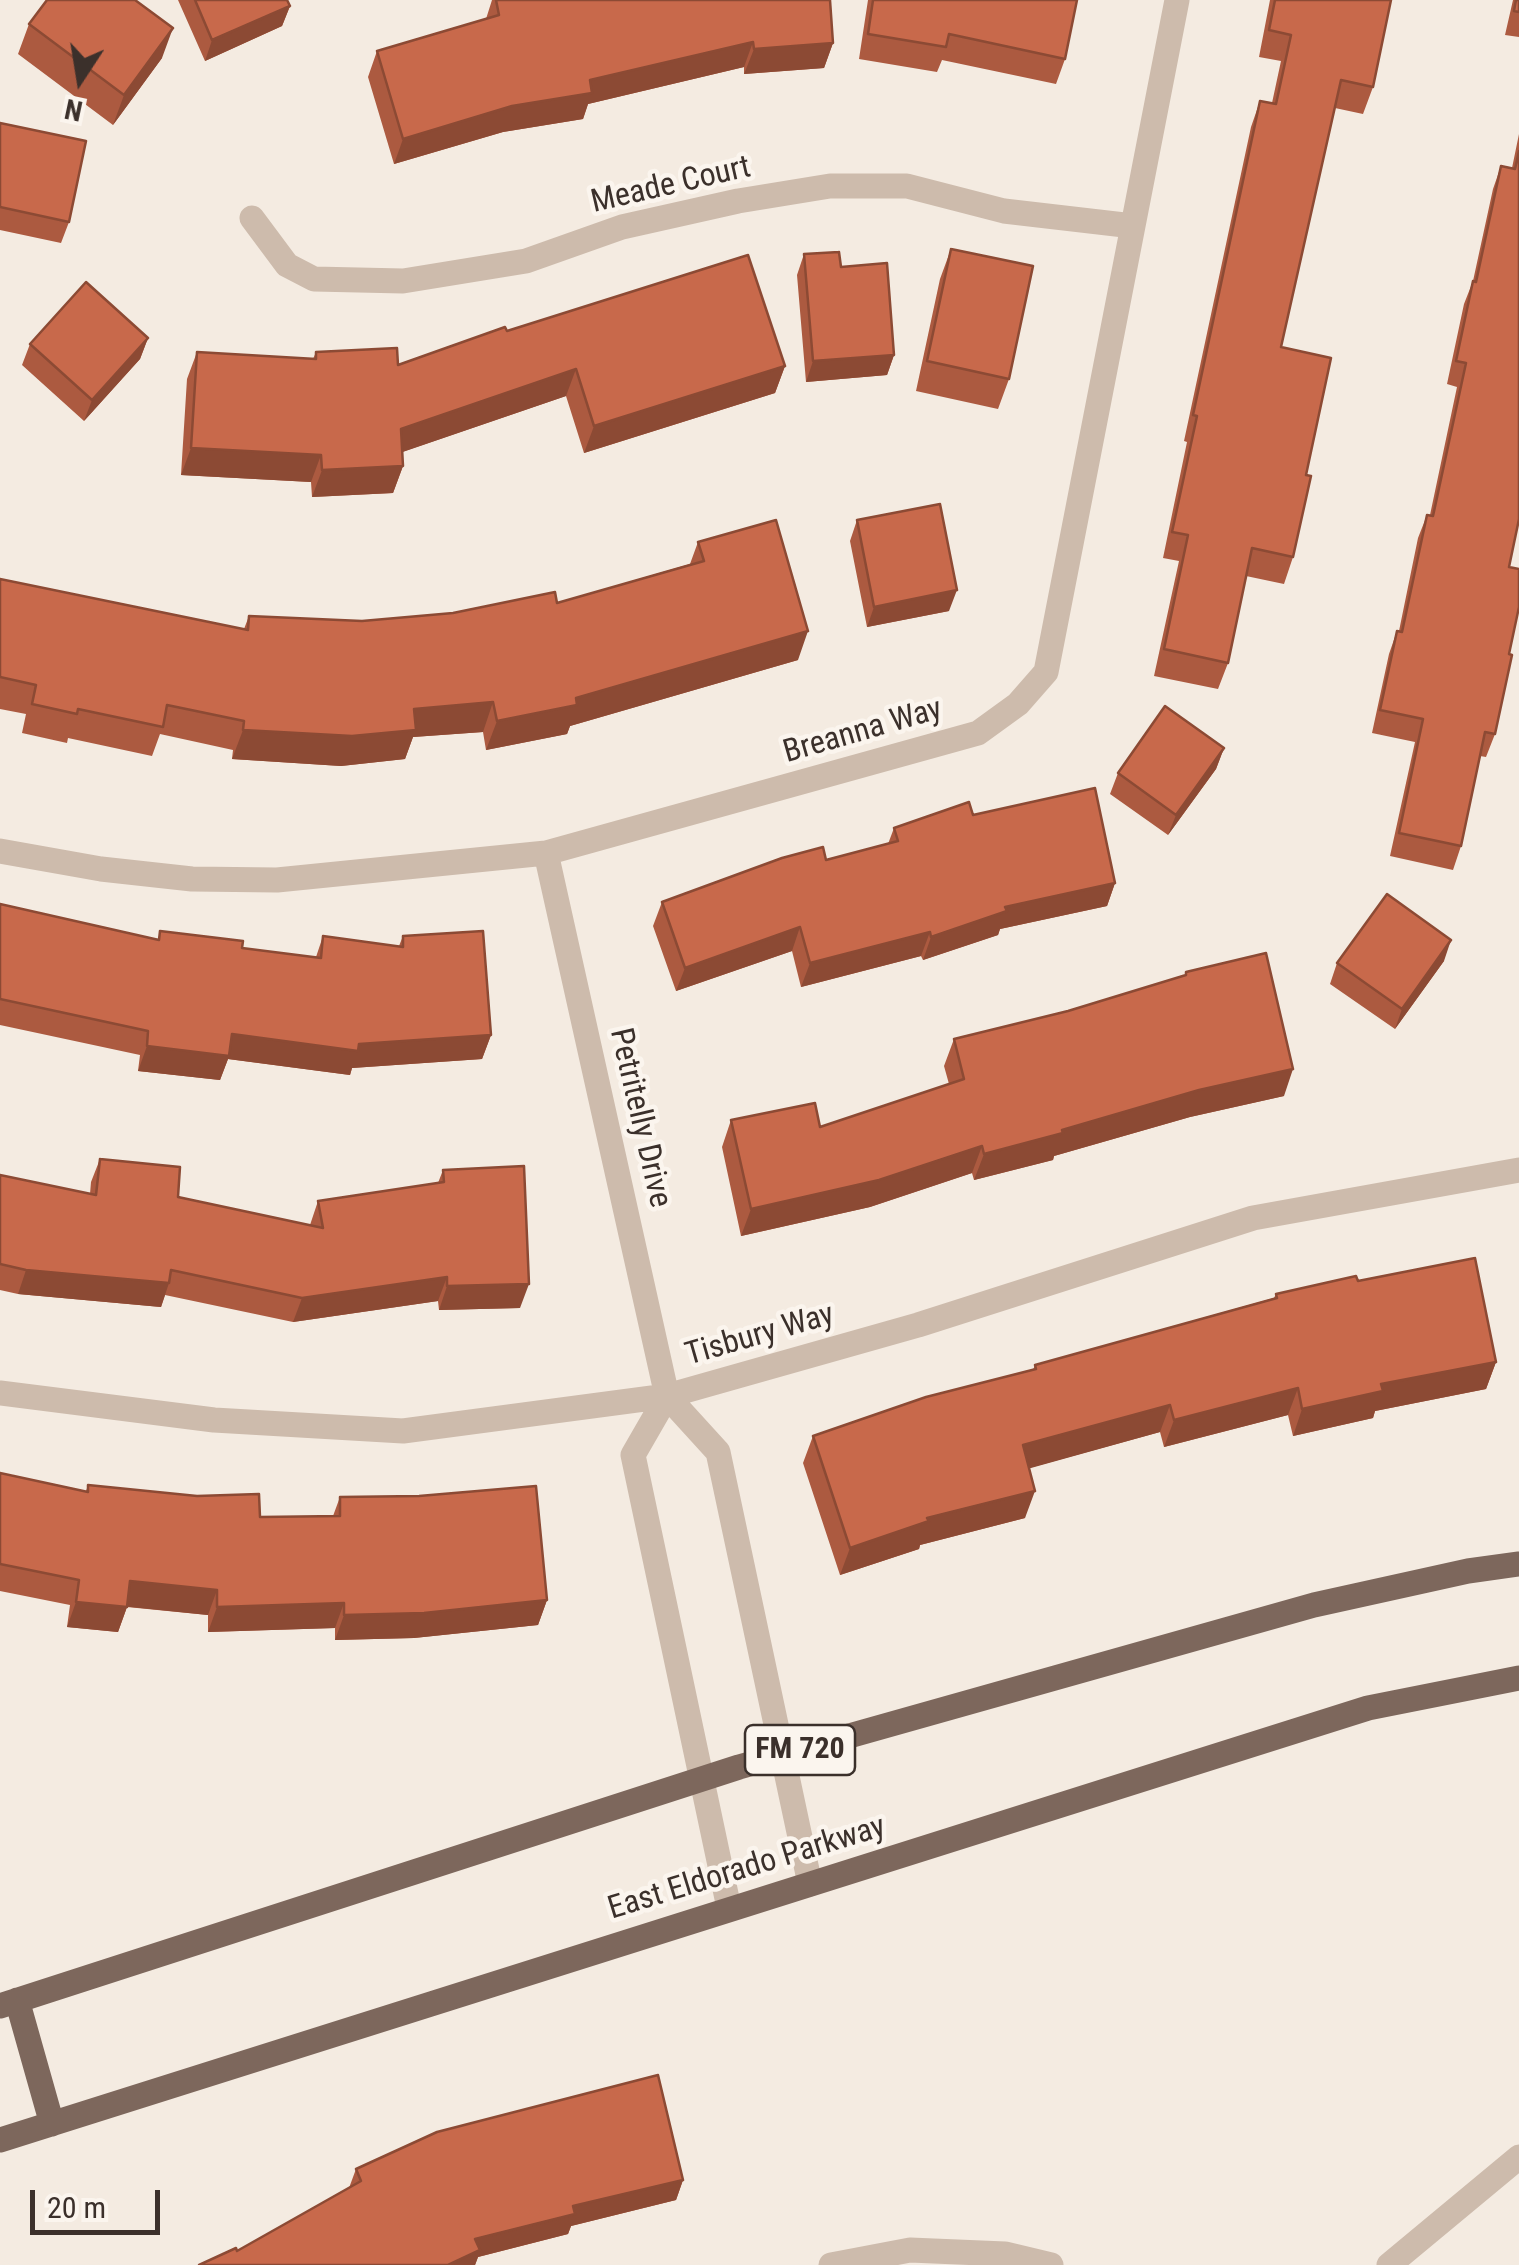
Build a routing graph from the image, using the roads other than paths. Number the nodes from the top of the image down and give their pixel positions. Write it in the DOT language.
graph roads {
  1 [pos="1177,0"];
  2 [pos="252,218"];
  3 [pos="1134,226"];
  4 [pos="0,851"];
  5 [pos="546,854"];
  6 [pos="1519,1170"];
  7 [pos="0,1393"];
  8 [pos="668,1396"];
  9 [pos="1519,1564"];
  10 [pos="1519,1678"];
  11 [pos="783,1755"];
  12 [pos="702,1780"];
  13 [pos="810,1884"];
  14 [pos="729,1908"];
  15 [pos="8,2003"];
  16 [pos="52,2124"];
  17 [pos="0,2140"];
  18 [pos="1519,2156"];
  19 [pos="831,2265"];
  20 [pos="1051,2265"];
  21 [pos="1389,2265"];
  1 -- 3 [label="street, Breanna Way"];
  2 -- 3 [label="street, Meade Court"];
  3 -- 5 [label="street, Breanna Way"];
  4 -- 5 [label="street, Breanna Way"];
  5 -- 8 [label="street, Petritelly Drive"];
  6 -- 8 [label="street, Tisbury Way"];
  7 -- 8 [label="street, Tisbury Way"];
  8 -- 11 [label="street, Petritelly Drive"];
  8 -- 12 [label="street"];
  9 -- 11 [label="main road, FM 720"];
  10 -- 13 [label="main road, East Eldorado Parkway"];
  11 -- 12 [label="main road, FM 720"];
  11 -- 13 [label="street, Petritelly Drive"];
  12 -- 14 [label="street"];
  12 -- 15 [label="main road, FM 720"];
  13 -- 14 [label="main road, East Eldorado Parkway"];
  14 -- 16 [label="main road, East Eldorado Parkway"];
  15 -- 16 [label="main road"];
  16 -- 17 [label="main road, East Eldorado Parkway"];
  18 -- 21 [label="street"];
  19 -- 20 [label="street"];
}
